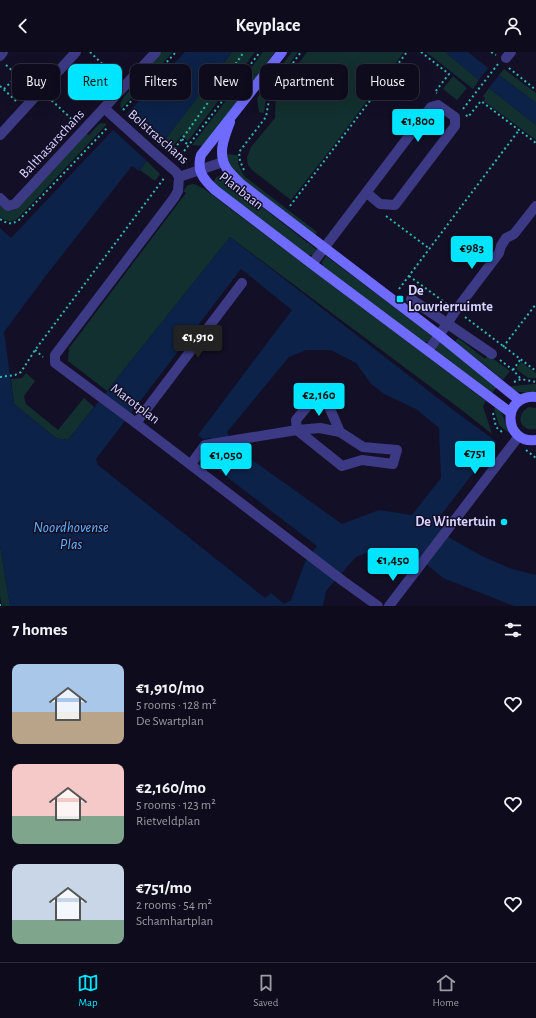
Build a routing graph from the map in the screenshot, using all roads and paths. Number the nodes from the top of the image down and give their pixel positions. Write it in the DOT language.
graph roads {
  1 [pos="3,52"];
  2 [pos="76,52"];
  3 [pos="90,52"];
  4 [pos="156,52"];
  5 [pos="176,52"];
  6 [pos="244,52"];
  7 [pos="260,52"];
  8 [pos="282,52"];
  9 [pos="301,52"];
  10 [pos="406,52"];
  11 [pos="421,52"];
  12 [pos="0,56"];
  13 [pos="505,60"];
  14 [pos="6,65"];
  15 [pos="12,70"];
  16 [pos="60,72"];
  17 [pos="12,80"];
  18 [pos="0,86"];
  19 [pos="125,86"];
  20 [pos="4,89"];
  21 [pos="536,90"];
  22 [pos="441,97"];
  23 [pos="35,100"];
  24 [pos="48,100"];
  25 [pos="24,108"];
  26 [pos="104,108"];
  27 [pos="458,114"];
  28 [pos="232,116"];
  29 [pos="118,121"];
  30 [pos="84,130"];
  31 [pos="519,130"];
  32 [pos="0,135"];
  33 [pos="182,140"];
  34 [pos="536,143"];
  35 [pos="188,144"];
  36 [pos="223,162"];
  37 [pos="168,165"];
  38 [pos="199,169"];
  39 [pos="248,174"];
  40 [pos="179,177"];
  41 [pos="366,193"];
  42 [pos="0,198"];
  43 [pos="536,206"];
  44 [pos="296,210"];
  45 [pos="381,212"];
  46 [pos="0,219"];
  47 [pos="324,247"];
  48 [pos="430,249"];
  49 [pos="312,264"];
  50 [pos="410,276"];
  51 [pos="242,283"];
  52 [pos="399,290"];
  53 [pos="411,299"];
  54 [pos="536,304"];
  55 [pos="456,310"];
  56 [pos="447,324"];
  57 [pos="439,335"];
  58 [pos="503,347"];
  59 [pos="428,350"];
  60 [pos="492,354"];
  61 [pos="520,360"];
  62 [pos="513,370"];
  63 [pos="536,371"];
  64 [pos="0,378"];
  65 [pos="521,379"];
  66 [pos="536,397"];
  67 [pos="519,400"];
  68 [pos="511,413"];
  69 [pos="134,421"];
  70 [pos="297,430"];
  71 [pos="340,432"];
  72 [pos="519,436"];
  73 [pos="536,440"];
  74 [pos="363,447"];
  75 [pos="362,460"];
  76 [pos="190,464"];
  77 [pos="378,606"];
  78 [pos="389,606"];
  1 -- 12 [label="street"];
  2 -- 16 [label="street"];
  3 -- 19 [label="path"];
  4 -- 19 [label="street"];
  5 -- 29 [label="path"];
  6 -- 33 [label="path"];
  7 -- 35 [label="path"];
  8 -- 28 [label="street"];
  9 -- 39 [label="path"];
  10 -- 44 [label="path"];
  11 -- 22 [label="path"];
  13 -- 21 [label="path"];
  13 -- 27 [label="path"];
  14 -- 15 [label="path"];
  17 -- 20 [label="path"];
  18 -- 20 [label="path"];
  19 -- 26 [label="street"];
  20 -- 25 [label="path"];
  23 -- 25 [label="street"];
  24 -- 30 [label="path"];
  25 -- 32 [label="street"];
  26 -- 29 [label="street, Bolstraschans"];
  26 -- 30 [label="street, Balthasarschans"];
  27 -- 31 [label="path"];
  27 -- 41 [label="street"];
  27 -- 41 [label="street"];
  28 -- 36 [label="street, Planbaan"];
  28 -- 38 [label="street, Planbaan"];
  29 -- 37 [label="street, Bolstraschans"];
  29 -- 46 [label="path"];
  30 -- 42 [label="street, Balthasarschans"];
  31 -- 34 [label="path"];
  31 -- 48 [label="path"];
  33 -- 35 [label="path"];
  33 -- 37 [label="path"];
  35 -- 37 [label="path"];
  36 -- 38 [label="street, Bolstraschans"];
  36 -- 47 [label="street, Planbaan"];
  37 -- 40 [label="street, Bolstraschans"];
  37 -- 64 [label="path"];
  38 -- 40 [label="street, Bolstraschans"];
  38 -- 49 [label="street, Planbaan"];
  40 -- 69 [label="street, Marotplan"];
  41 -- 47 [label="street"];
  43 -- 55 [label="street"];
  45 -- 48 [label="path"];
  47 -- 49 [label="street"];
  47 -- 57 [label="street, Planbaan"];
  48 -- 50 [label="path"];
  49 -- 59 [label="street, Planbaan"];
  50 -- 52 [label="path"];
  50 -- 55 [label="path"];
  51 -- 69 [label="street"];
  53 -- 56 [label="street"];
  54 -- 58 [label="path"];
  55 -- 56 [label="street"];
  55 -- 58 [label="path"];
  56 -- 57 [label="street"];
  56 -- 60 [label="street"];
  57 -- 59 [label="street"];
  57 -- 67 [label="street, Planbaan"];
  58 -- 61 [label="path"];
  59 -- 68 [label="street, Planbaan"];
  60 -- 62 [label="path"];
  61 -- 62 [label="path"];
  61 -- 63 [label="path"];
  62 -- 65 [label="path"];
  66 -- 67 [label="street"];
  67 -- 68 [label="street"];
  68 -- 72 [label="street"];
  69 -- 76 [label="street, Marotplan"];
  70 -- 71 [label="street"];
  70 -- 71 [label="street"];
  70 -- 75 [label="street"];
  70 -- 76 [label="street"];
  71 -- 74 [label="street"];
  72 -- 73 [label="street"];
  72 -- 78 [label="street"];
  74 -- 75 [label="street"];
  74 -- 75 [label="street"];
  76 -- 77 [label="street, Marotplan"];
}
